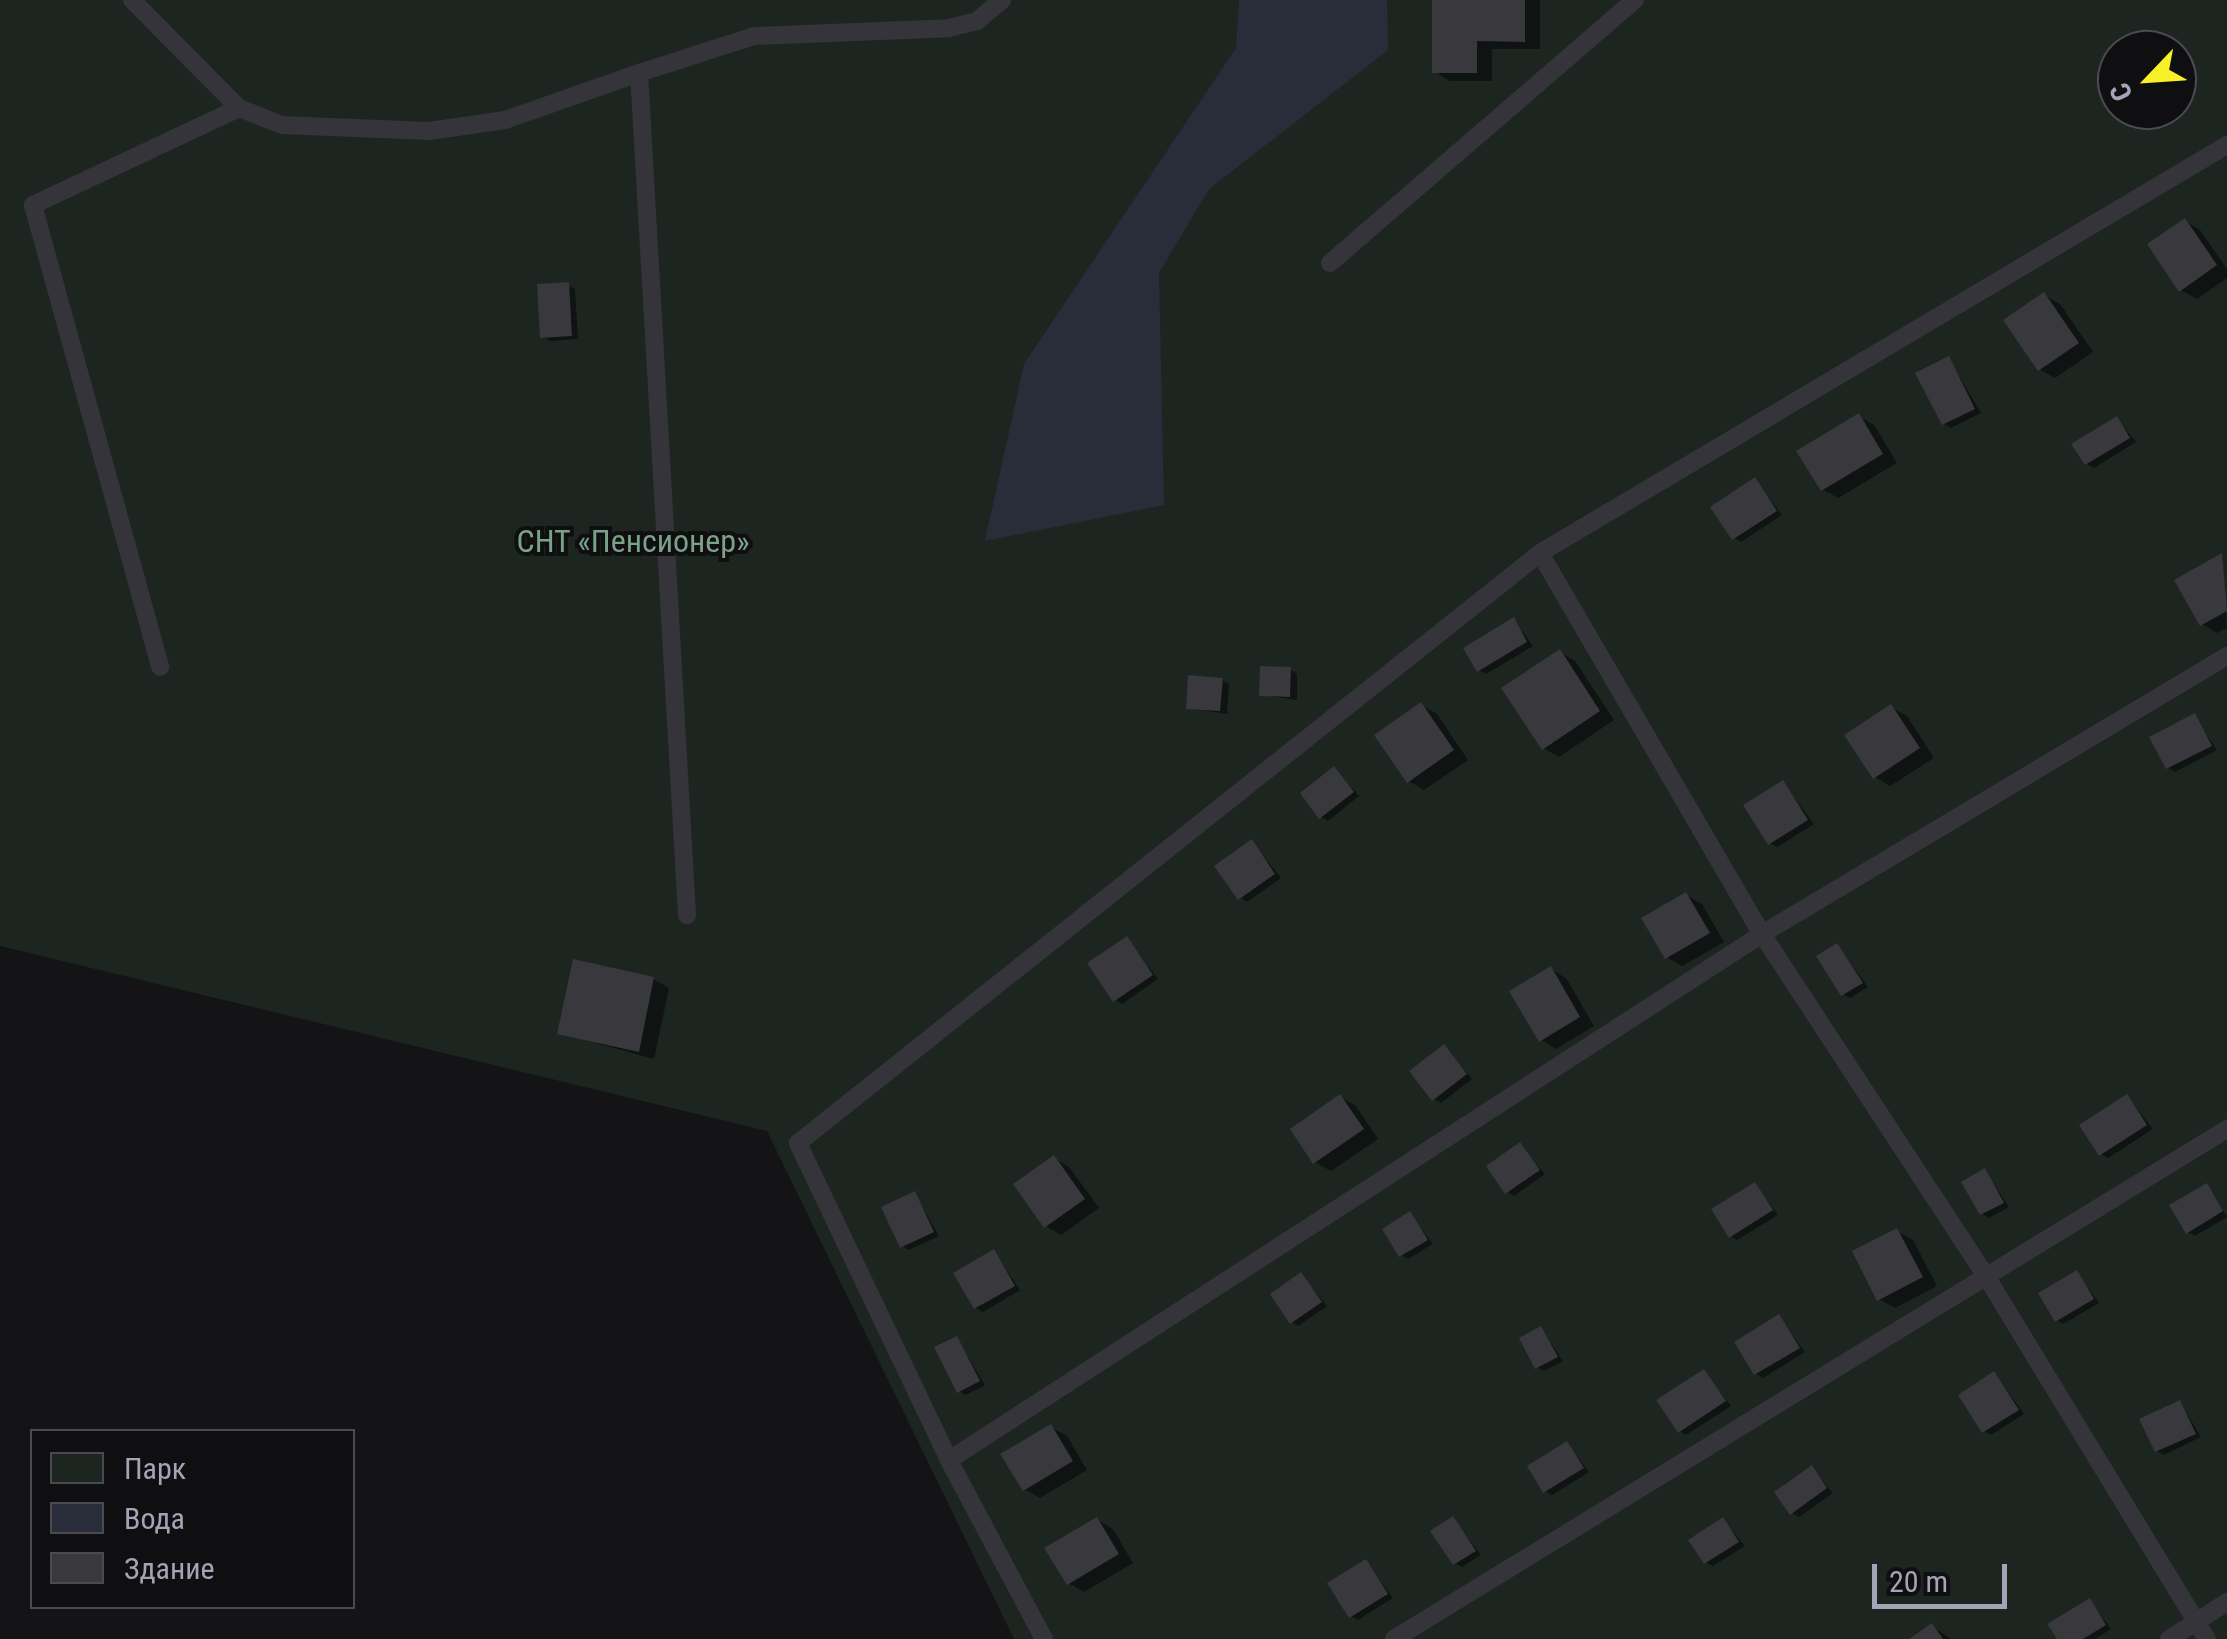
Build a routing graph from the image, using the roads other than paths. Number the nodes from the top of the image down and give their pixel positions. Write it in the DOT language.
graph roads {
  1 [pos="132,0"];
  2 [pos="1002,0"];
  3 [pos="1636,0"];
  4 [pos="639,72"];
  5 [pos="239,108"];
  6 [pos="2227,144"];
  7 [pos="1330,262"];
  8 [pos="1540,553"];
  9 [pos="2227,656"];
  10 [pos="160,667"];
  11 [pos="688,916"];
  12 [pos="1762,934"];
  13 [pos="2227,1129"];
  14 [pos="1986,1276"];
  15 [pos="949,1460"];
  16 [pos="2227,1602"];
  17 [pos="2196,1622"];
  18 [pos="1044,1639"];
  19 [pos="1394,1639"];
  20 [pos="2169,1639"];
  21 [pos="2207,1639"];
  1 -- 5 [label="lane"];
  2 -- 4 [label="lane"];
  3 -- 7 [label="lane"];
  4 -- 5 [label="lane"];
  4 -- 11 [label="lane"];
  5 -- 10 [label="lane"];
  6 -- 8 [label="lane"];
  8 -- 12 [label="lane"];
  8 -- 15 [label="lane"];
  9 -- 12 [label="lane"];
  12 -- 14 [label="lane"];
  12 -- 15 [label="lane"];
  13 -- 14 [label="lane"];
  14 -- 17 [label="lane"];
  14 -- 19 [label="lane"];
  15 -- 18 [label="lane"];
  16 -- 17 [label="lane"];
  17 -- 20 [label="lane"];
  17 -- 21 [label="lane"];
}
